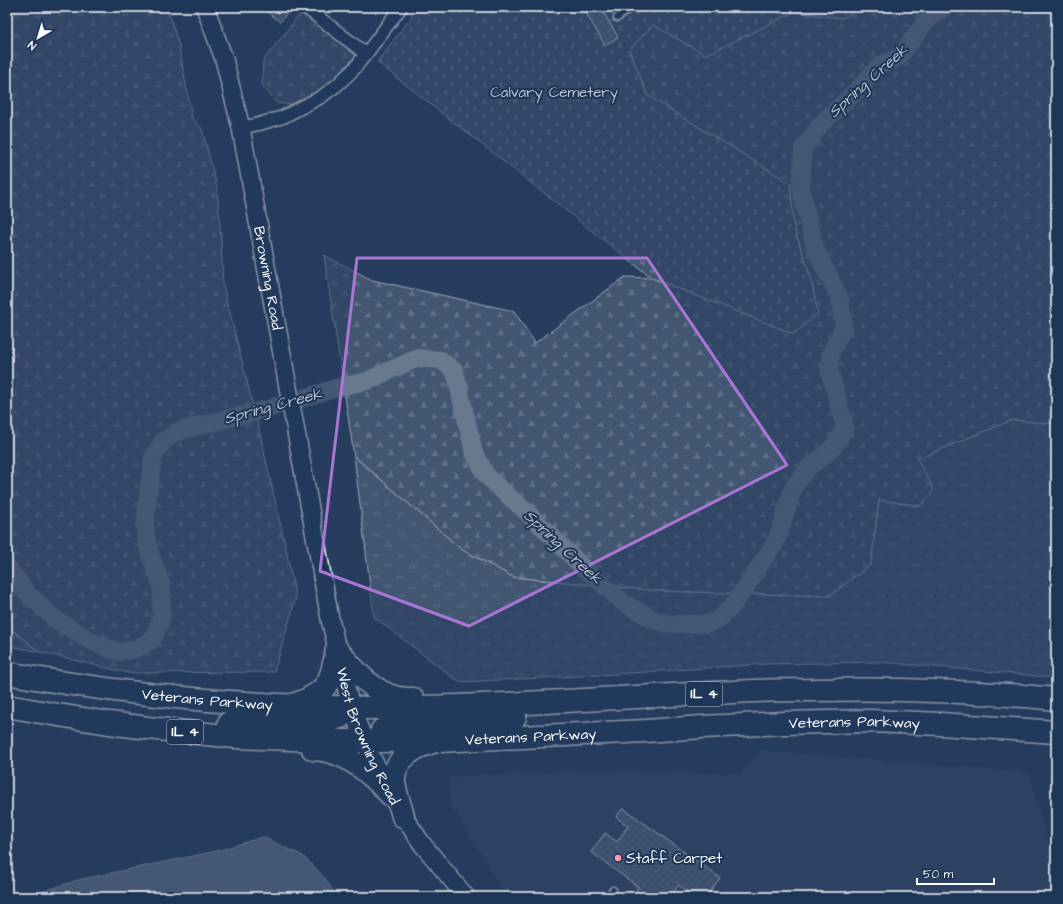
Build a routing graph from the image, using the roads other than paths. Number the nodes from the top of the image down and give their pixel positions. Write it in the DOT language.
graph roads {
  1 [pos="205,7"];
  2 [pos="305,7"];
  3 [pos="401,7"];
  4 [pos="632,7"];
  5 [pos="617,18"];
  6 [pos="366,54"];
  7 [pos="241,128"];
  8 [pos="319,552"];
  9 [pos="337,650"];
  10 [pos="7,673"];
  11 [pos="613,698"];
  12 [pos="1056,699"];
  13 [pos="510,704"];
  14 [pos="7,706"];
  15 [pos="290,706"];
  16 [pos="351,708"];
  17 [pos="58,715"];
  18 [pos="1056,732"];
  19 [pos="203,733"];
  20 [pos="365,741"];
  21 [pos="438,741"];
  22 [pos="391,795"];
  23 [pos="403,816"];
  24 [pos="613,890"];
  25 [pos="466,897"];
  26 [pos="607,897"];
  1 -- 7 [label="street, Browning Road"];
  2 -- 6 [label="street"];
  3 -- 6 [label="street"];
  4 -- 5 [label="lane"];
  6 -- 7 [label="street"];
  7 -- 8 [label="street, Browning Road"];
  8 -- 9 [label="street, West Browning Road"];
  9 -- 13 [label="highway"];
  9 -- 15 [label="highway"];
  9 -- 16 [label="street, West Browning Road"];
  10 -- 15 [label="highway, Veterans Parkway / IL 4"];
  11 -- 12 [label="highway, Veterans Parkway / IL 4"];
  11 -- 13 [label="highway, Veterans Parkway / IL 4"];
  11 -- 20 [label="highway"];
  13 -- 16 [label="highway, Veterans Parkway / IL 4"];
  14 -- 17 [label="highway, Veterans Parkway / IL 4"];
  15 -- 16 [label="highway, Veterans Parkway / IL 4"];
  16 -- 17 [label="highway"];
  16 -- 20 [label="street, West Browning Road"];
  17 -- 19 [label="highway, Veterans Parkway / IL 4"];
  18 -- 21 [label="highway, Veterans Parkway / IL 4"];
  19 -- 20 [label="highway, Veterans Parkway / IL 4"];
  19 -- 22 [label="highway"];
  20 -- 21 [label="highway, Veterans Parkway / IL 4"];
  20 -- 22 [label="street, West Browning Road"];
  21 -- 23 [label="highway"];
  22 -- 23 [label="street, West Browning Road"];
  23 -- 25 [label="street, West Browning Road"];
  24 -- 26 [label="lane"];
}
